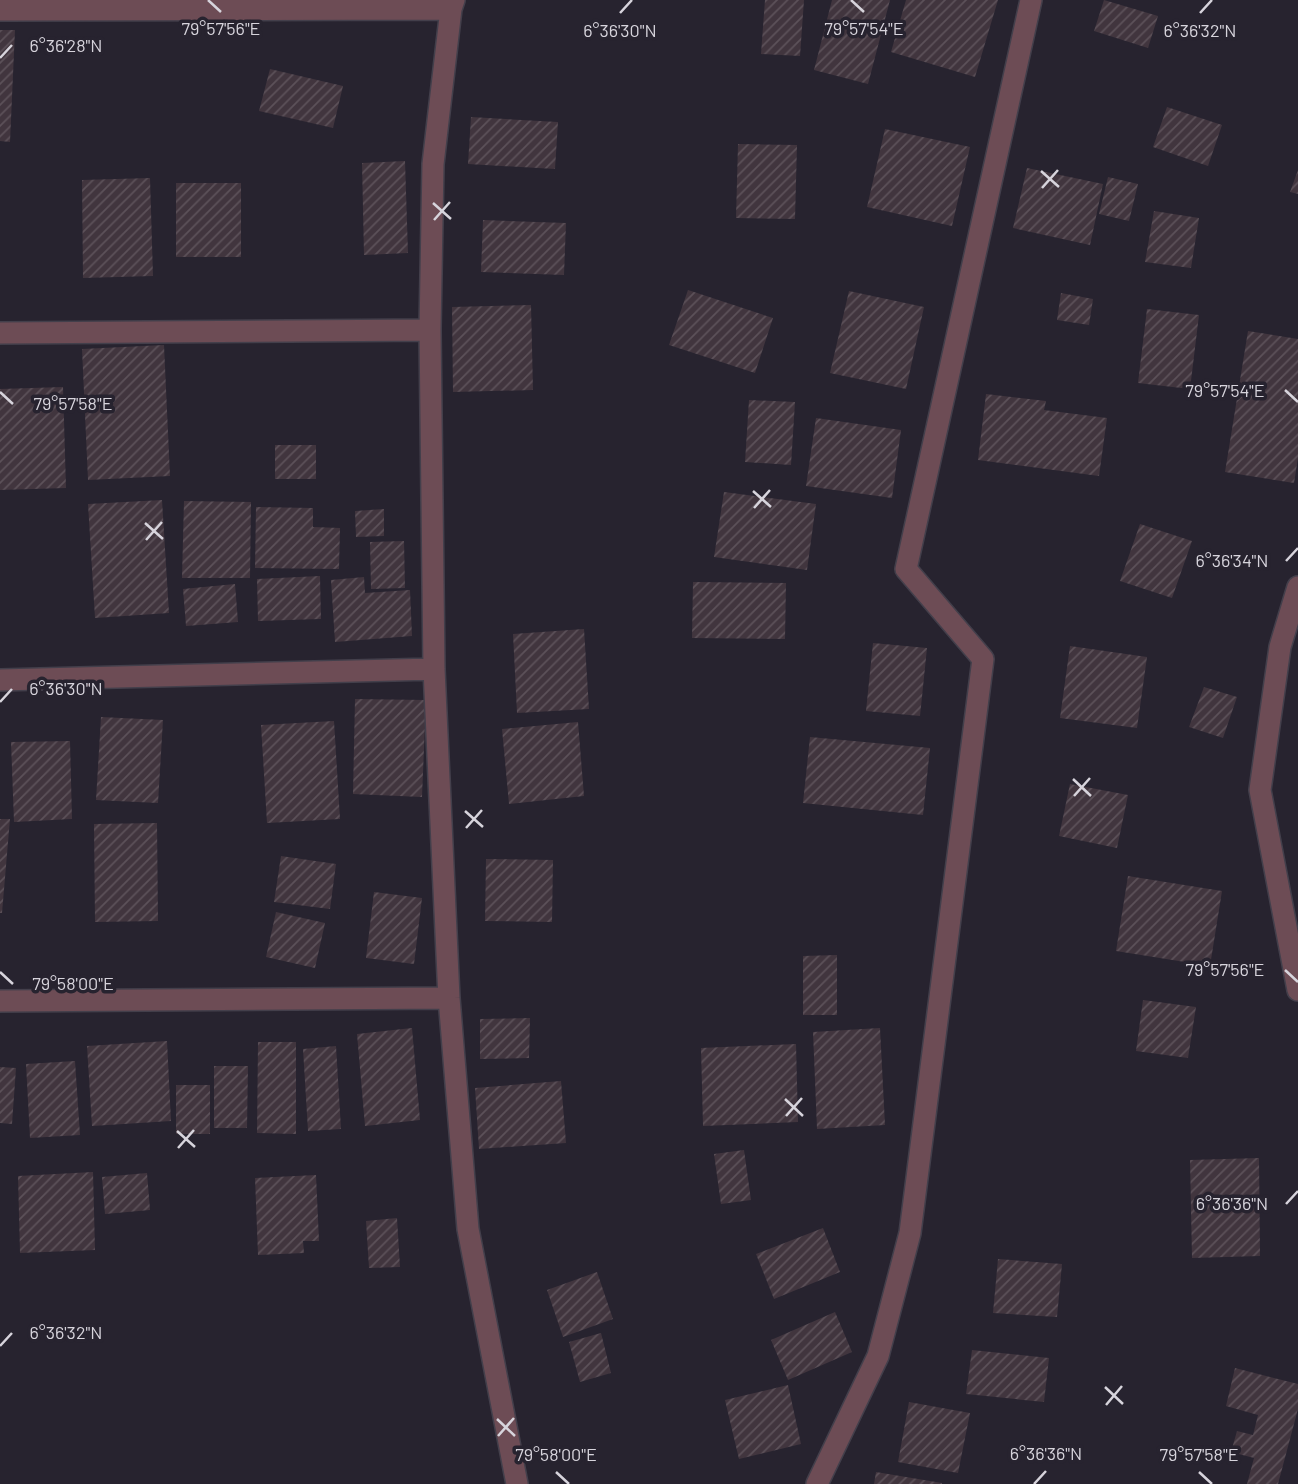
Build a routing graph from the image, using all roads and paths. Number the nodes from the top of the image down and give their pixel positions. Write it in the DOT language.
graph roads {
  1 [pos="1031,0"];
  2 [pos="453,5"];
  3 [pos="0,10"];
  4 [pos="430,330"];
  5 [pos="0,333"];
  6 [pos="1298,587"];
  7 [pos="1289,649"];
  8 [pos="434,669"];
  9 [pos="0,680"];
  10 [pos="1298,990"];
  11 [pos="449,998"];
  12 [pos="0,1001"];
  13 [pos="517,1484"];
  14 [pos="817,1484"];
  1 -- 14 [label="street"];
  2 -- 3 [label="street"];
  2 -- 4 [label="street"];
  4 -- 5 [label="street"];
  4 -- 8 [label="street"];
  6 -- 7 [label="street"];
  7 -- 10 [label="street"];
  8 -- 9 [label="street"];
  8 -- 11 [label="street"];
  11 -- 12 [label="street"];
  11 -- 13 [label="street"];
}
